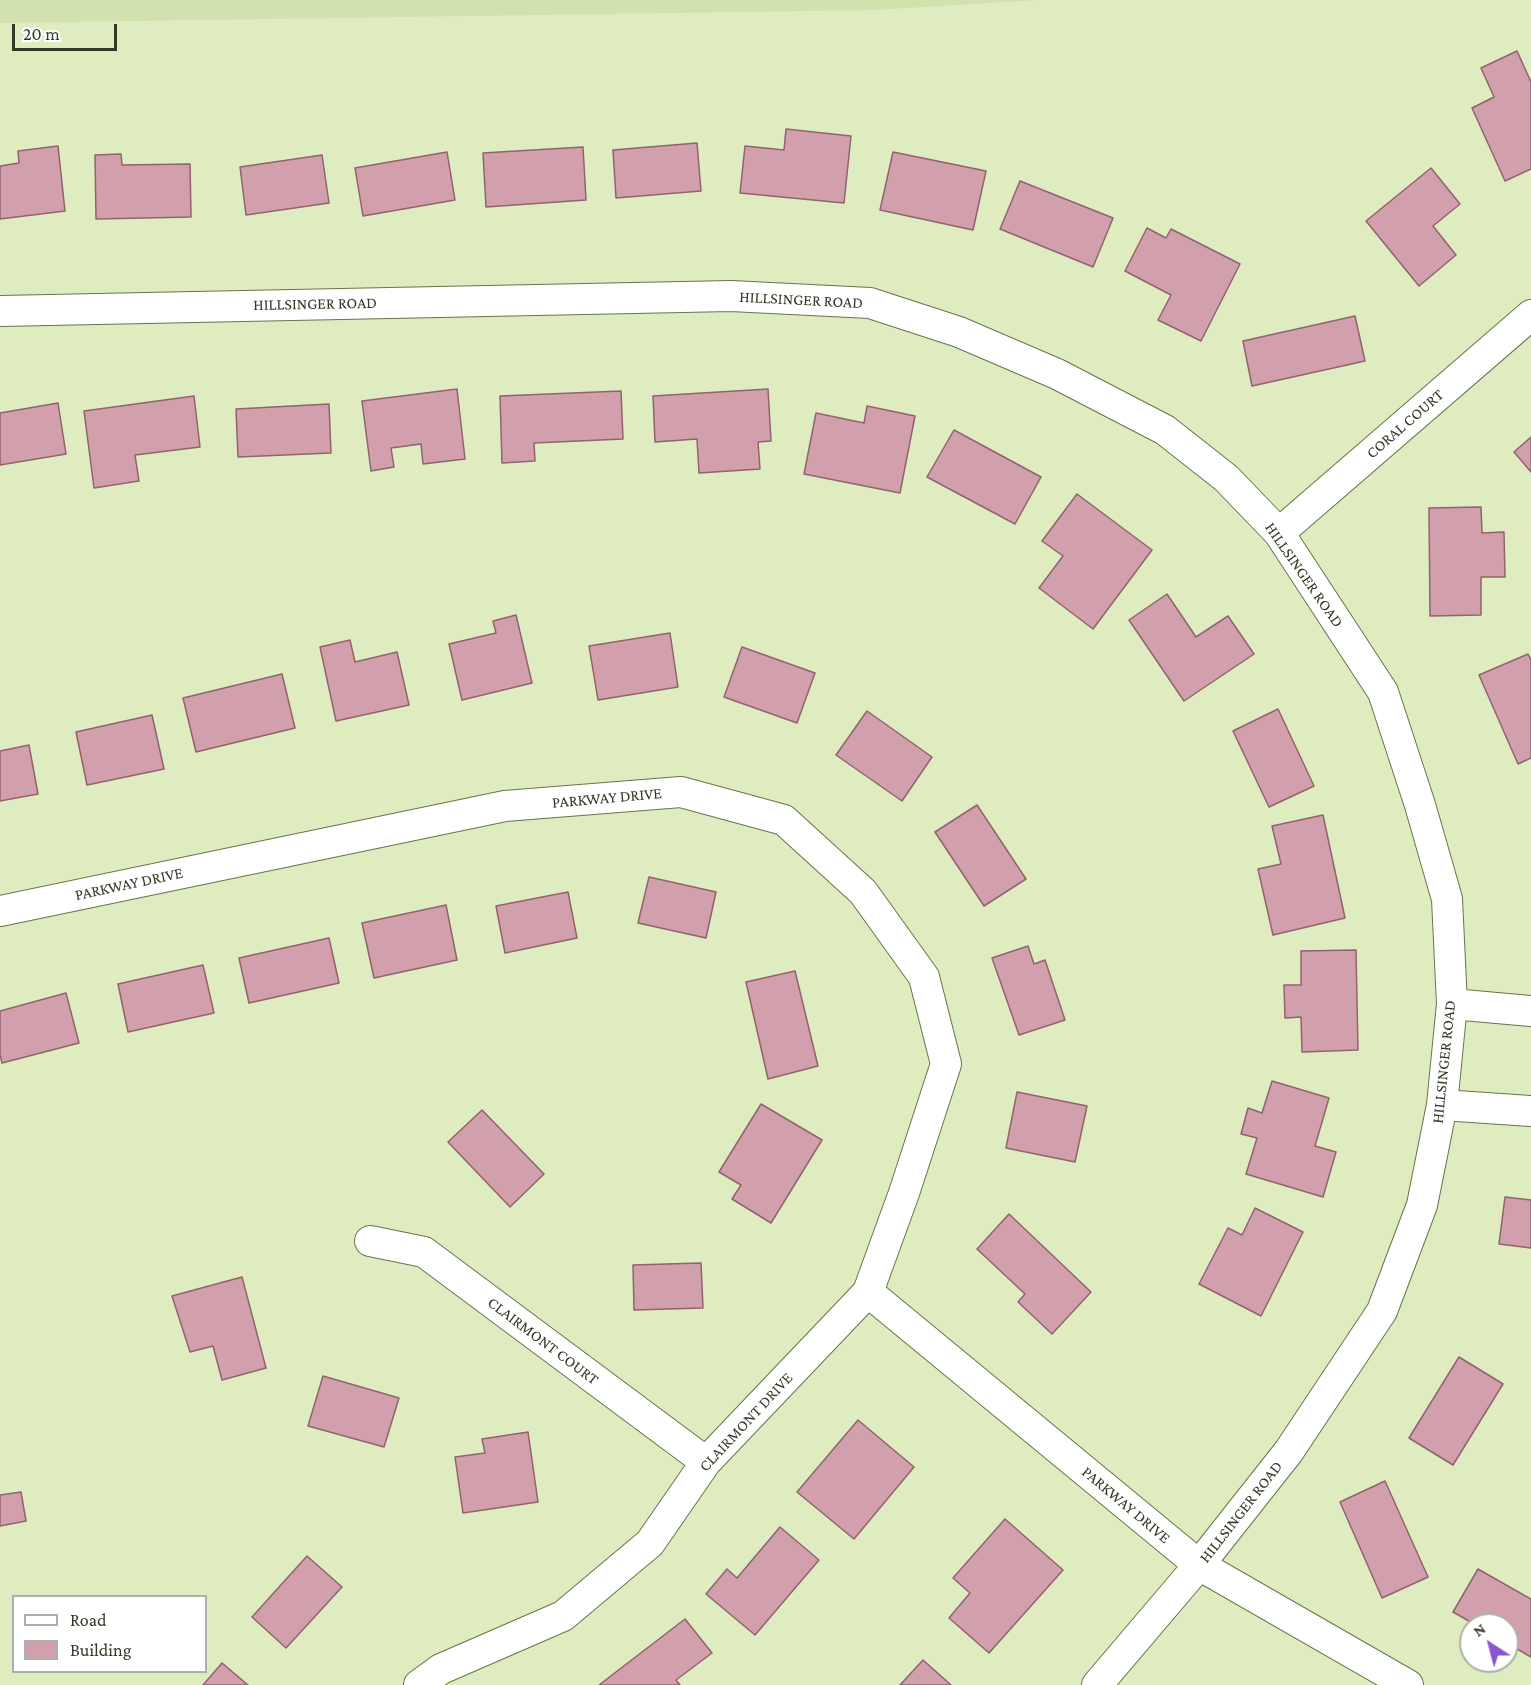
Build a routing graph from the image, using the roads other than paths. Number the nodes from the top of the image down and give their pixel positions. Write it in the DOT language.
graph roads {
  1 [pos="0,311"];
  2 [pos="1531,315"];
  3 [pos="1279,533"];
  4 [pos="0,911"];
  5 [pos="1452,1004"];
  6 [pos="1531,1011"];
  7 [pos="1442,1105"];
  8 [pos="1531,1111"];
  9 [pos="904,1192"];
  10 [pos="370,1241"];
  11 [pos="868,1292"];
  12 [pos="706,1462"];
  13 [pos="1199,1565"];
  14 [pos="419,1685"];
  15 [pos="1097,1685"];
  16 [pos="1408,1685"];
  1 -- 3 [label="street, HILLSINGER ROAD"];
  2 -- 3 [label="street, CORAL COURT"];
  3 -- 5 [label="street, HILLSINGER ROAD"];
  4 -- 9 [label="street, PARKWAY DRIVE"];
  5 -- 6 [label="street"];
  5 -- 7 [label="street, HILLSINGER ROAD"];
  7 -- 8 [label="street"];
  7 -- 13 [label="street, HILLSINGER ROAD"];
  9 -- 11 [label="street, CLAIRMONT DRIVE"];
  10 -- 12 [label="street, CLAIRMONT COURT"];
  11 -- 12 [label="street, CLAIRMONT DRIVE"];
  11 -- 13 [label="street, PARKWAY DRIVE"];
  12 -- 14 [label="street, CLAIRMONT DRIVE"];
  13 -- 15 [label="street, HILLSINGER ROAD"];
  13 -- 16 [label="street, PARKWAY DRIVE"];
}
